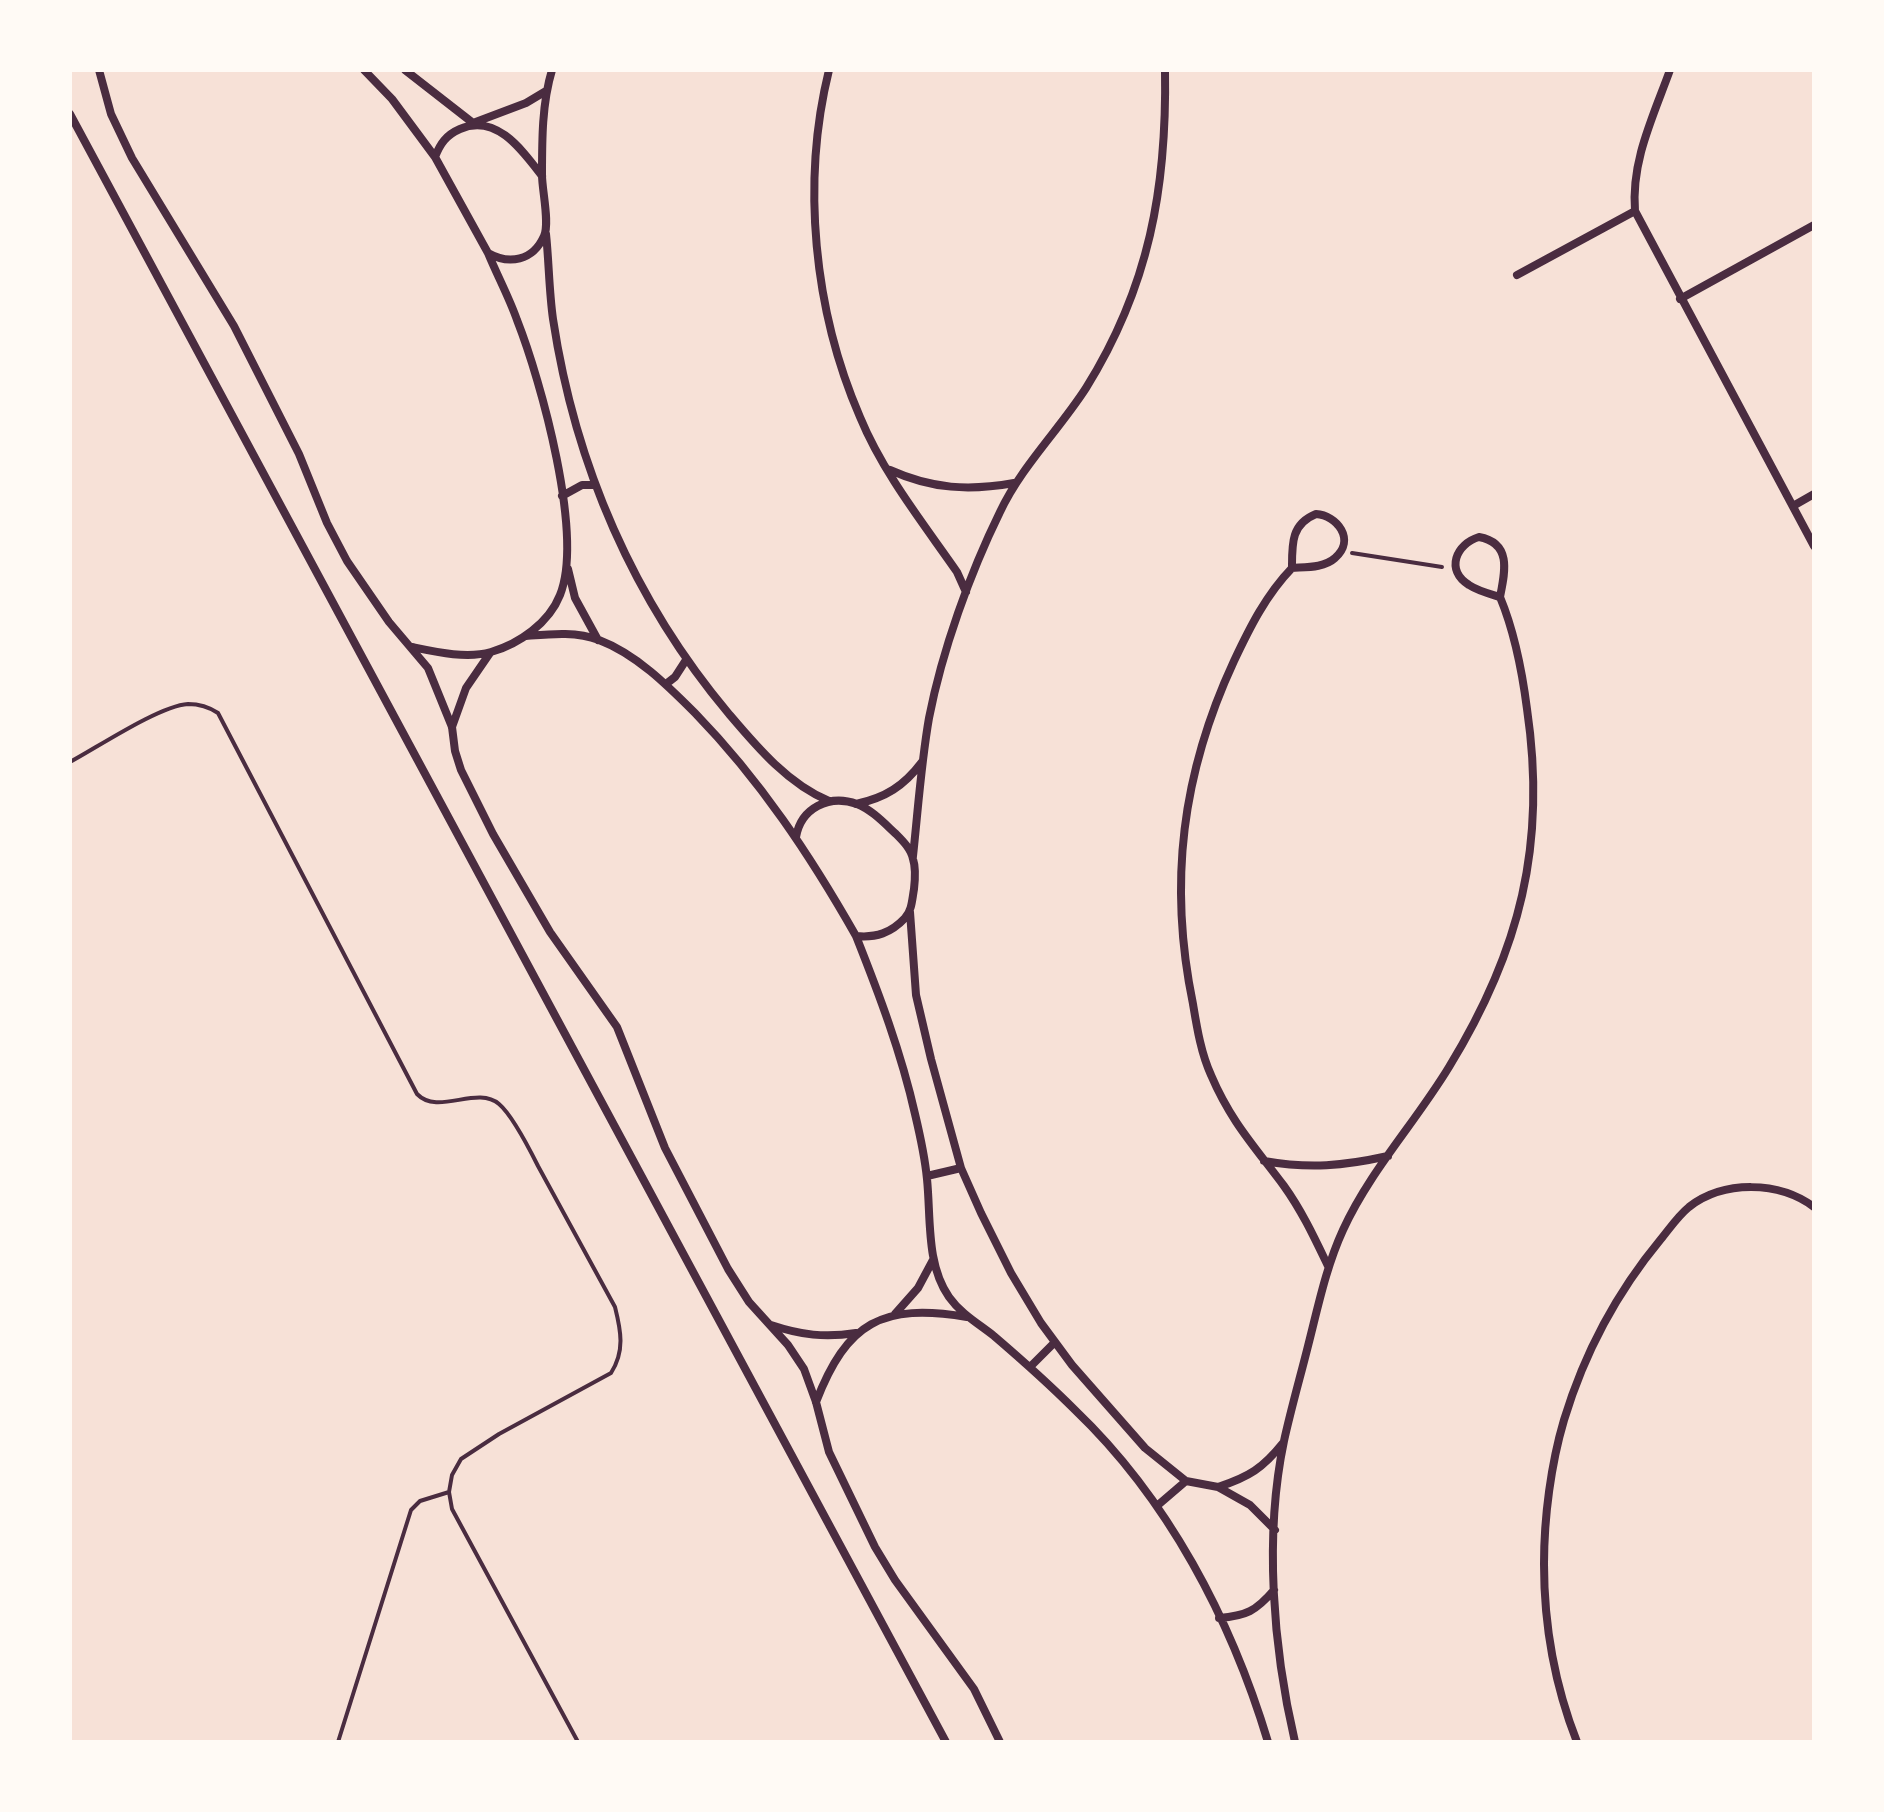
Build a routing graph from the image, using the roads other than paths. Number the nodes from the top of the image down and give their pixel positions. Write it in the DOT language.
graph roads {
  1 [pos="99,70"];
  2 [pos="364,70"];
  3 [pos="405,70"];
  4 [pos="552,70"];
  5 [pos="829,70"];
  6 [pos="1165,70"];
  7 [pos="1670,70"];
  8 [pos="546,91"];
  9 [pos="70,114"];
  10 [pos="473,123"];
  11 [pos="435,157"];
  12 [pos="542,176"];
  13 [pos="1635,211"];
  14 [pos="1814,225"];
  15 [pos="546,234"];
  16 [pos="488,253"];
  17 [pos="1517,275"];
  18 [pos="1680,299"];
  19 [pos="889,470"];
  20 [pos="1014,483"];
  21 [pos="595,485"];
  22 [pos="1814,494"];
  23 [pos="562,496"];
  24 [pos="1793,506"];
  25 [pos="1814,546"];
  26 [pos="566,564"];
  27 [pos="1292,568"];
  28 [pos="966,592"];
  29 [pos="1500,597"];
  30 [pos="526,636"];
  31 [pos="598,640"];
  32 [pos="411,647"];
  33 [pos="490,653"];
  34 [pos="686,660"];
  35 [pos="666,684"];
  36 [pos="452,727"];
  37 [pos="923,761"];
  38 [pos="829,801"];
  39 [pos="856,804"];
  40 [pos="796,837"];
  41 [pos="913,856"];
  42 [pos="910,912"];
  43 [pos="856,936"];
  44 [pos="1388,1156"];
  45 [pos="1264,1161"];
  46 [pos="961,1168"];
  47 [pos="927,1176"];
  48 [pos="1814,1207"];
  49 [pos="933,1260"];
  50 [pos="1328,1266"];
  51 [pos="895,1314"];
  52 [pos="967,1317"];
  53 [pos="771,1325"];
  54 [pos="857,1332"];
  55 [pos="1055,1342"];
  56 [pos="1030,1367"];
  57 [pos="816,1402"];
  58 [pos="1284,1442"];
  59 [pos="1186,1481"];
  60 [pos="1218,1487"];
  61 [pos="1158,1505"];
  62 [pos="1275,1530"];
  63 [pos="1274,1590"];
  64 [pos="1219,1618"];
  65 [pos="946,1742"];
  66 [pos="1000,1742"];
  67 [pos="1268,1742"];
  68 [pos="1295,1742"];
  69 [pos="1577,1742"];
  1 -- 32 [label="street"];
  2 -- 11 [label="street"];
  3 -- 10 [label="street"];
  4 -- 8 [label="street"];
  5 -- 19 [label="street"];
  6 -- 20 [label="street"];
  7 -- 13 [label="street"];
  8 -- 10 [label="street"];
  8 -- 12 [label="street"];
  9 -- 65 [label="street"];
  10 -- 11 [label="street"];
  10 -- 12 [label="street"];
  11 -- 16 [label="street"];
  12 -- 15 [label="street"];
  13 -- 17 [label="street"];
  13 -- 18 [label="street"];
  14 -- 18 [label="street"];
  15 -- 16 [label="street"];
  15 -- 21 [label="street"];
  16 -- 23 [label="street"];
  18 -- 24 [label="street"];
  19 -- 20 [label="street"];
  19 -- 28 [label="street"];
  20 -- 28 [label="street"];
  21 -- 23 [label="street"];
  21 -- 34 [label="street"];
  22 -- 24 [label="street"];
  23 -- 26 [label="street"];
  24 -- 25 [label="street"];
  26 -- 30 [label="street"];
  26 -- 31 [label="street"];
  27 -- 27 [label="street"];
  27 -- 45 [label="street"];
  28 -- 37 [label="street"];
  29 -- 29 [label="street"];
  29 -- 44 [label="street"];
  30 -- 31 [label="street"];
  30 -- 33 [label="street"];
  31 -- 35 [label="street"];
  32 -- 33 [label="street"];
  32 -- 36 [label="street"];
  33 -- 36 [label="street"];
  34 -- 35 [label="street"];
  34 -- 38 [label="street"];
  35 -- 40 [label="street"];
  36 -- 53 [label="street"];
  37 -- 39 [label="street"];
  37 -- 41 [label="street"];
  38 -- 39 [label="street"];
  38 -- 40 [label="street"];
  39 -- 41 [label="street"];
  40 -- 43 [label="street"];
  41 -- 42 [label="street"];
  42 -- 43 [label="street"];
  42 -- 46 [label="street"];
  43 -- 47 [label="street"];
  44 -- 45 [label="street"];
  44 -- 50 [label="street"];
  45 -- 50 [label="street"];
  46 -- 47 [label="street"];
  46 -- 55 [label="street"];
  47 -- 49 [label="street"];
  48 -- 69 [label="street"];
  49 -- 51 [label="street"];
  49 -- 52 [label="street"];
  50 -- 58 [label="street"];
  51 -- 52 [label="street"];
  51 -- 54 [label="street"];
  52 -- 56 [label="street"];
  53 -- 54 [label="street"];
  53 -- 57 [label="street"];
  54 -- 57 [label="street"];
  55 -- 56 [label="street"];
  55 -- 59 [label="street"];
  56 -- 61 [label="street"];
  57 -- 66 [label="street"];
  58 -- 60 [label="street"];
  58 -- 62 [label="street"];
  59 -- 60 [label="street"];
  59 -- 61 [label="street"];
  60 -- 62 [label="street"];
  61 -- 64 [label="street"];
  62 -- 63 [label="street"];
  63 -- 64 [label="street"];
  63 -- 68 [label="street"];
  64 -- 67 [label="street"];
}
